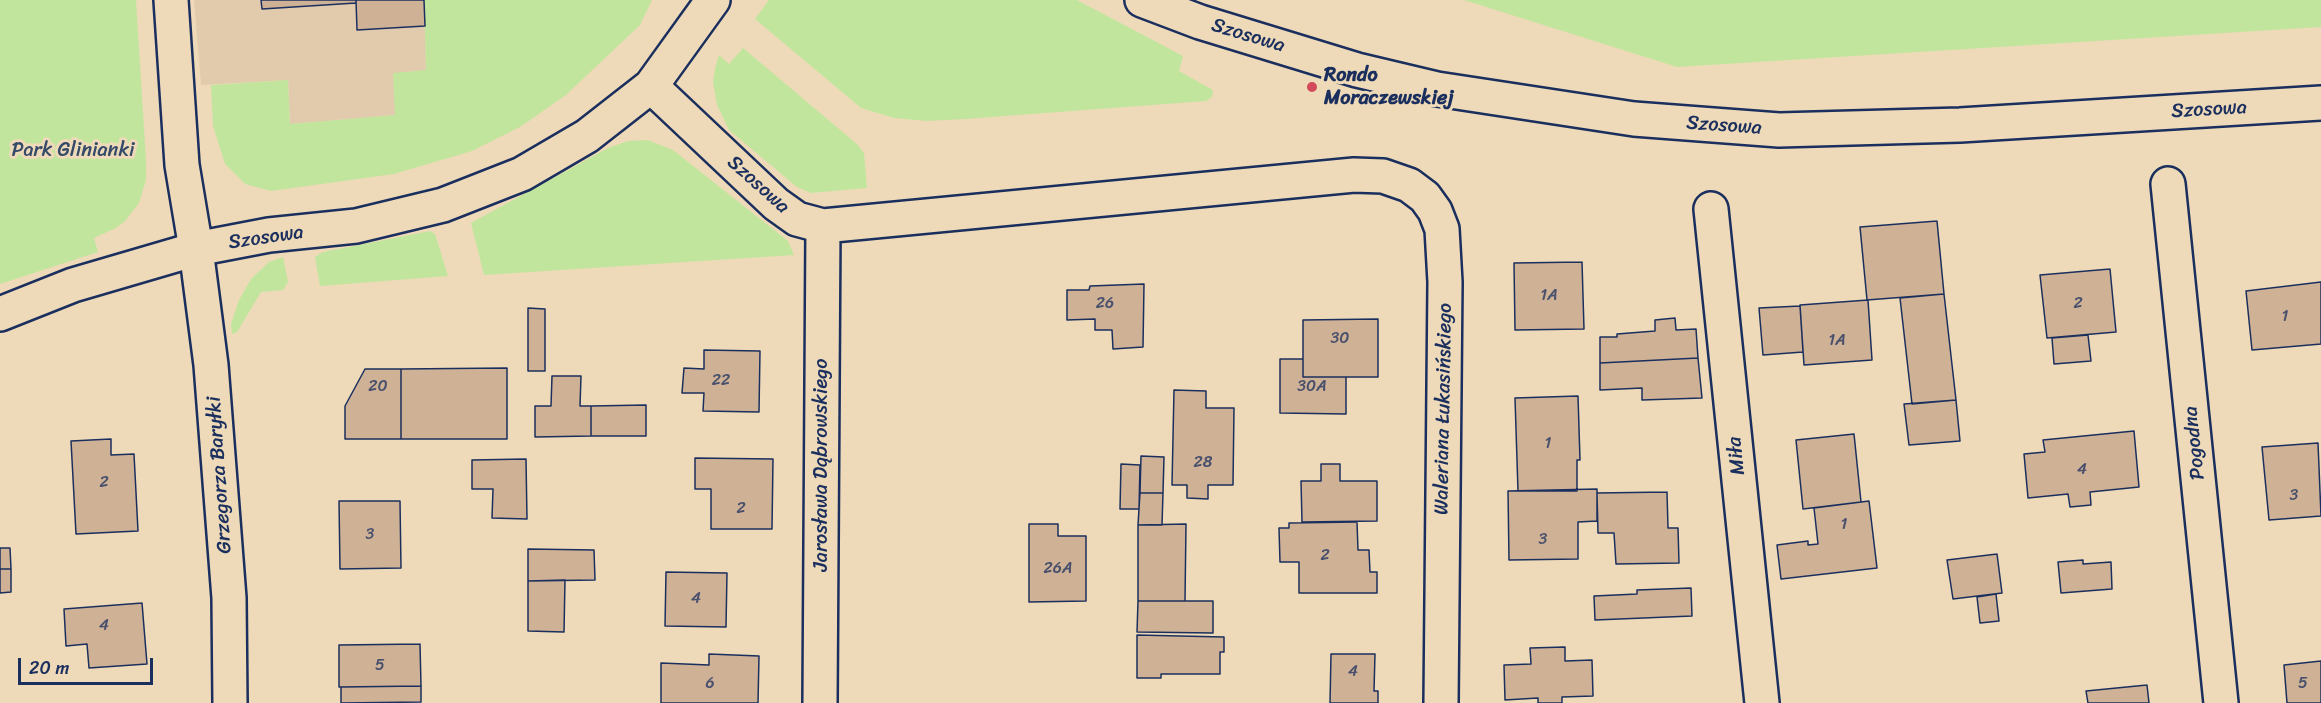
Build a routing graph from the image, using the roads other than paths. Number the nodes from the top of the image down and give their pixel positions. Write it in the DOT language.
graph roads {
  1 [pos="171,0"];
  2 [pos="712,0"];
  3 [pos="1142,0"];
  4 [pos="651,86"];
  5 [pos="2321,103"];
  6 [pos="1354,174"];
  7 [pos="2168,184"];
  8 [pos="1711,209"];
  9 [pos="823,226"];
  10 [pos="196,249"];
  11 [pos="0,314"];
  12 [pos="230,703"];
  13 [pos="820,703"];
  14 [pos="1441,703"];
  15 [pos="1762,703"];
  16 [pos="2222,703"];
  1 -- 10 [label="street, Grzegorza Baryłki"];
  2 -- 4 [label="street, Szosowa"];
  3 -- 5 [label="street, Szosowa"];
  4 -- 9 [label="street, Szosowa"];
  4 -- 10 [label="street, Szosowa"];
  6 -- 9 [label="street, Szosowa"];
  6 -- 14 [label="street, Waleriana Łukasińskiego"];
  7 -- 16 [label="street, Pogodna"];
  8 -- 15 [label="street, Miła"];
  9 -- 13 [label="street, Jarosława Dąbrowskiego"];
  10 -- 11 [label="street, Szosowa"];
  10 -- 12 [label="street, Grzegorza Baryłki"];
}
